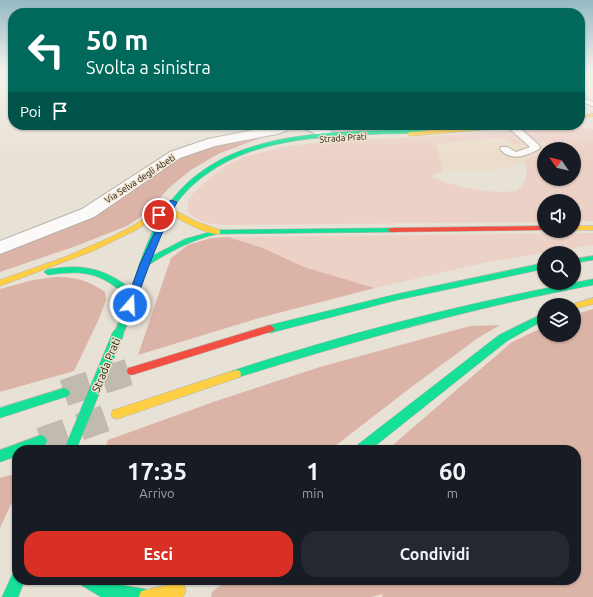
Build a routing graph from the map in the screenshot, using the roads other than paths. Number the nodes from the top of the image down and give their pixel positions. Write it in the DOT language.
graph roads {
  1 [pos="276,130"];
  2 [pos="318,130"];
  3 [pos="453,130"];
  4 [pos="517,130"];
  5 [pos="300,131"];
  6 [pos="424,132"];
  7 [pos="328,134"];
  8 [pos="504,149"];
  9 [pos="240,153"];
  10 [pos="171,206"];
  11 [pos="537,228"];
  12 [pos="581,228"];
  13 [pos="593,228"];
  14 [pos="217,232"];
  15 [pos="0,248"];
  16 [pos="593,258"];
  17 [pos="581,260"];
  18 [pos="144,264"];
  19 [pos="537,267"];
  20 [pos="23,275"];
  21 [pos="593,282"];
  22 [pos="0,283"];
  23 [pos="133,296"];
  24 [pos="593,301"];
  25 [pos="581,304"];
  26 [pos="537,319"];
  27 [pos="132,372"];
  28 [pos="64,393"];
  29 [pos="0,413"];
  30 [pos="117,414"];
  31 [pos="41,441"];
  32 [pos="30,445"];
  33 [pos="72,445"];
  34 [pos="366,445"];
  35 [pos="12,452"];
  36 [pos="0,456"];
  37 [pos="15,585"];
  38 [pos="94,585"];
  39 [pos="187,585"];
  40 [pos="174,594"];
  41 [pos="10,597"];
  42 [pos="146,597"];
  1 -- 15 [label="street, Via Selva degli Abeti"];
  2 -- 7 [label="street"];
  3 -- 6 [label="main road, Strada Prati"];
  4 -- 8 [label="lane"];
  5 -- 7 [label="main road, Strada Prati"];
  5 -- 9 [label="main road, Strada Prati"];
  6 -- 7 [label="main road, Strada Prati"];
  6 -- 9 [label="main road, Strada Prati"];
  9 -- 10 [label="main road, Strada Prati"];
  10 -- 14 [label="main road"];
  10 -- 18 [label="main road, Strada Prati"];
  10 -- 20 [label="main road"];
  11 -- 14 [label="main road"];
  12 -- 13 [label="main road"];
  14 -- 18 [label="main road"];
  16 -- 17 [label="main road"];
  18 -- 23 [label="main road, Strada Prati"];
  19 -- 27 [label="main road"];
  20 -- 22 [label="main road"];
  20 -- 23 [label="main road"];
  21 -- 30 [label="main road"];
  23 -- 33 [label="main road, Strada Prati, bridge"];
  24 -- 25 [label="main road"];
  26 -- 34 [label="main road"];
  28 -- 29 [label="main road"];
  31 -- 32 [label="main road"];
  35 -- 36 [label="main road"];
  37 -- 41 [label="main road"];
  38 -- 42 [label="main road"];
  39 -- 40 [label="main road"];
  40 -- 42 [label="main road"];
}
